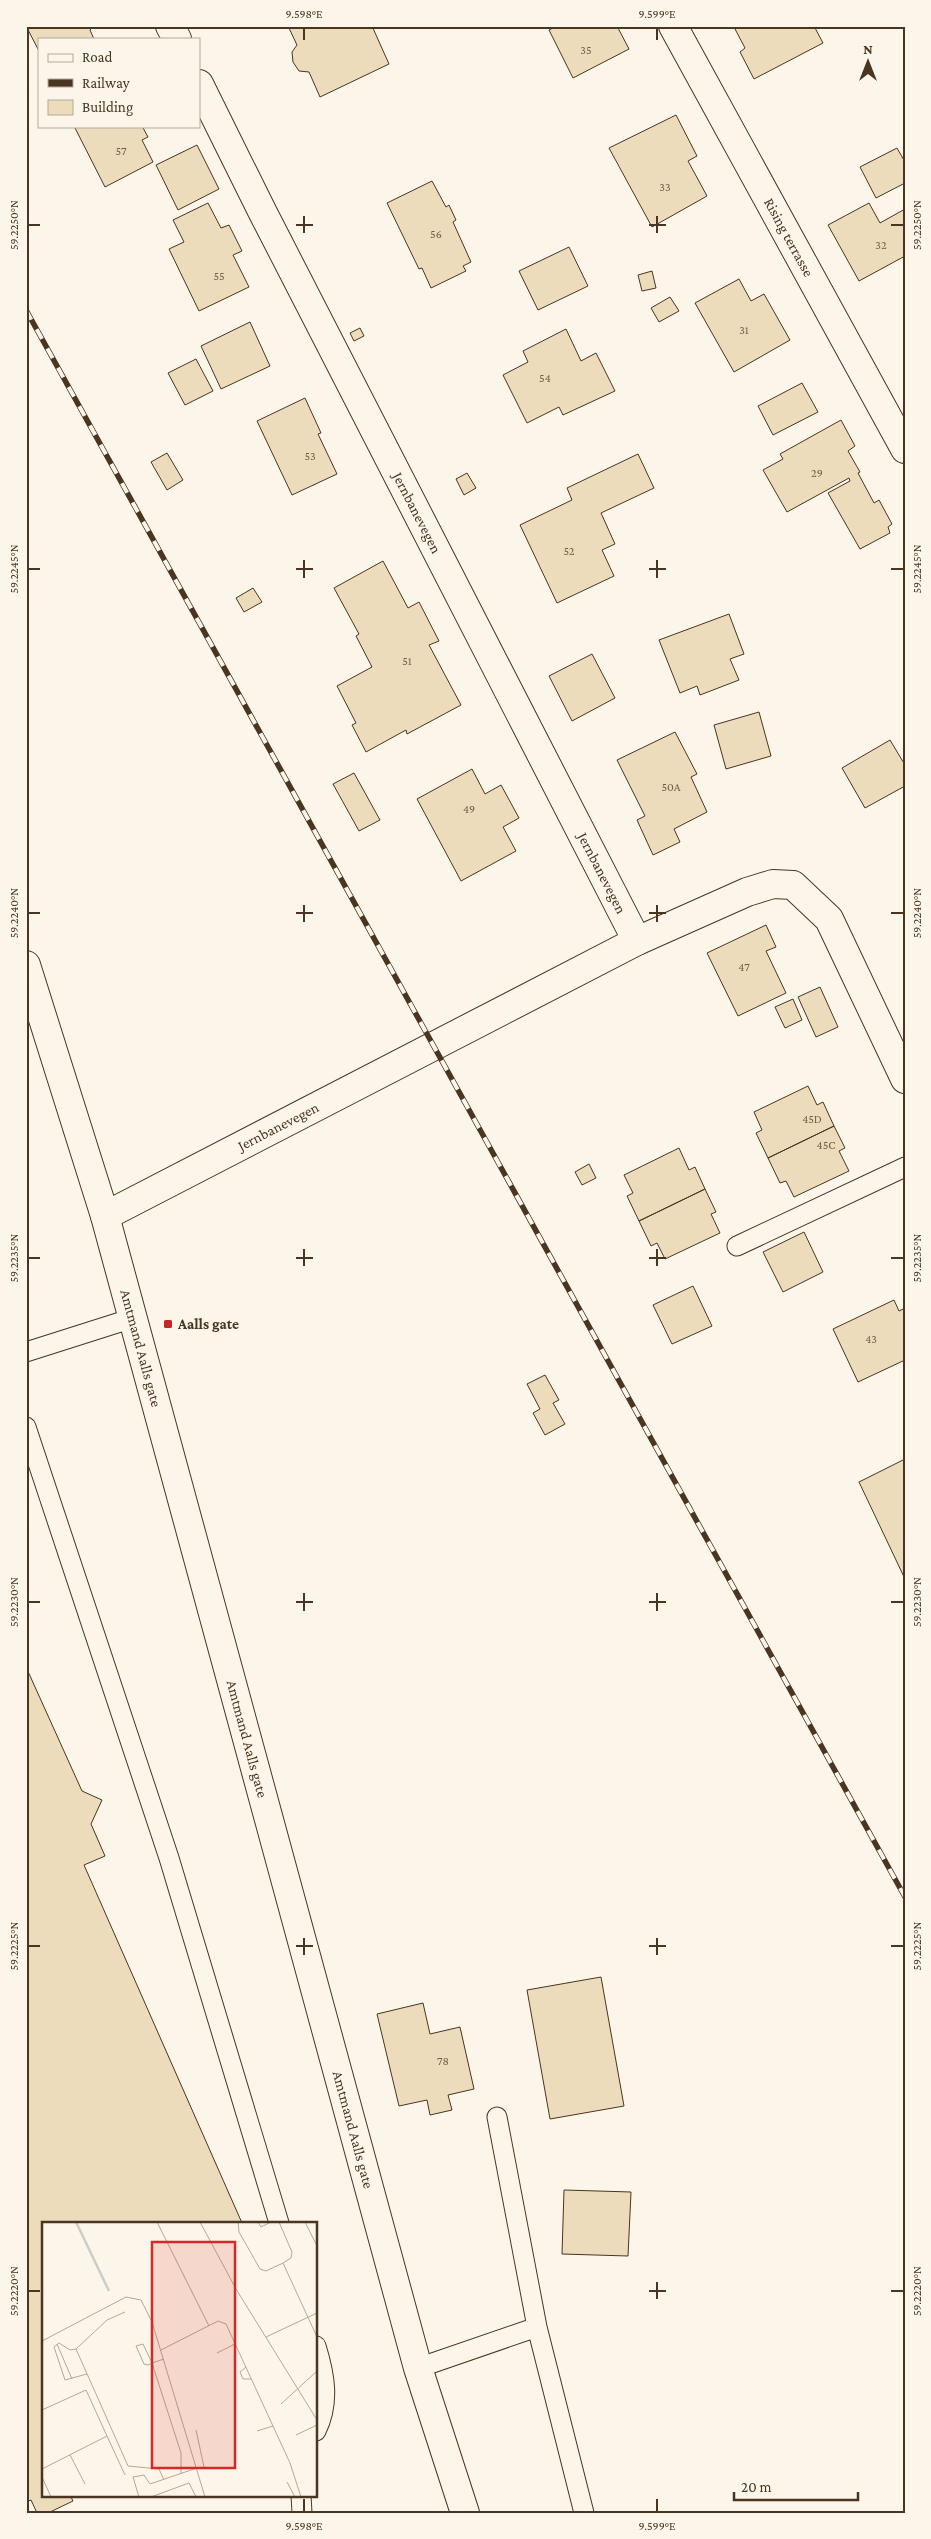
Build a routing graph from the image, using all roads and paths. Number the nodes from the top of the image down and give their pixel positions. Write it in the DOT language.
graph roads {
  1 [pos="170,26"];
  2 [pos="673,26"];
  3 [pos="176,38"];
  4 [pos="200,86"];
  5 [pos="905,449"];
  6 [pos="637,941"];
  7 [pos="26,965"];
  8 [pos="905,1079"];
  9 [pos="905,1167"];
  10 [pos="105,1216"];
  11 [pos="737,1246"];
  12 [pos="133,1318"];
  13 [pos="26,1352"];
  14 [pos="26,1427"];
  15 [pos="497,2117"];
  16 [pos="279,2222"];
  17 [pos="537,2326"];
  18 [pos="318,2352"];
  19 [pos="418,2368"];
  20 [pos="318,2427"];
  21 [pos="301,2496"];
  22 [pos="302,2513"];
  23 [pos="465,2513"];
  24 [pos="584,2513"];
  1 -- 3 [label="street"];
  2 -- 5 [label="street, Rising terrasse"];
  4 -- 6 [label="street, Jernbanevegen"];
  6 -- 8 [label="street, Jernbanevegen"];
  6 -- 10 [label="street, Jernbanevegen"];
  7 -- 10 [label="street, Amtmand Aalls gate"];
  9 -- 11 [label="lane"];
  10 -- 12 [label="street, Amtmand Aalls gate"];
  12 -- 13 [label="lane"];
  12 -- 19 [label="street, Amtmand Aalls gate"];
  14 -- 16 [label="lane"];
  15 -- 17 [label="lane"];
  17 -- 19 [label="lane"];
  17 -- 24 [label="lane"];
  18 -- 20 [label="lane"];
  19 -- 23 [label="street, Amtmand Aalls gate"];
  21 -- 22 [label="lane"];
}
